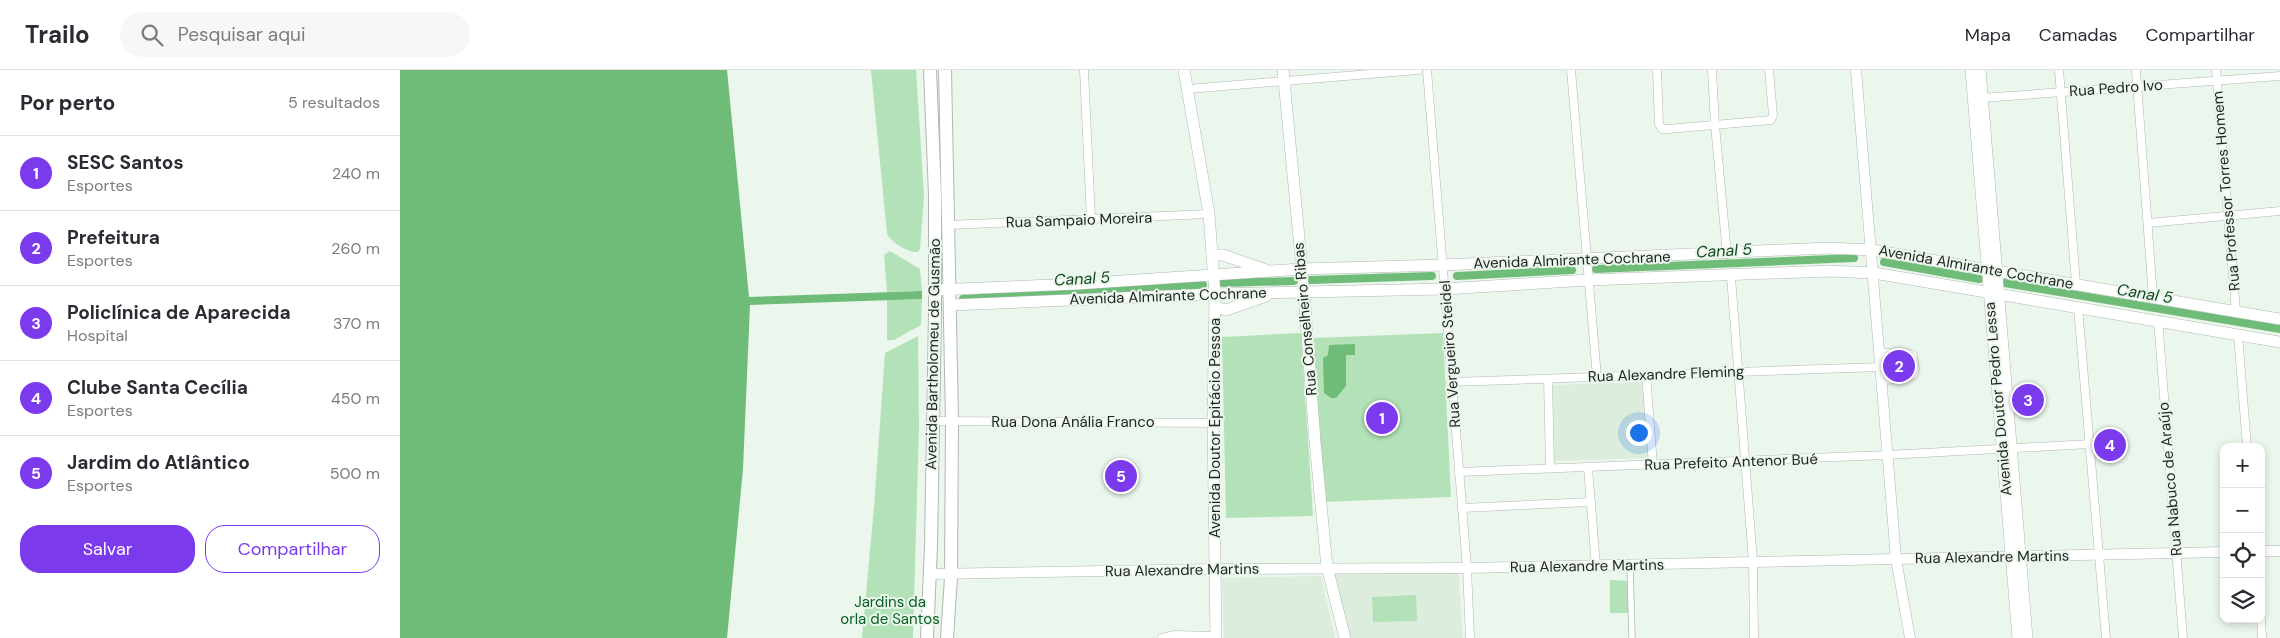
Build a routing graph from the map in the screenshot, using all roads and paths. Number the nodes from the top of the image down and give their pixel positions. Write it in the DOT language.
graph roads {
  1 [pos="930,70"];
  2 [pos="944,70"];
  3 [pos="1084,70"];
  4 [pos="1184,70"];
  5 [pos="1418,70"];
  6 [pos="1427,70"];
  7 [pos="1570,70"];
  8 [pos="1657,70"];
  9 [pos="1712,70"];
  10 [pos="1770,70"];
  11 [pos="1856,70"];
  12 [pos="1971,70"];
  13 [pos="1980,70"];
  14 [pos="2059,70"];
  15 [pos="2136,70"];
  16 [pos="2216,70"];
  17 [pos="1283,75"];
  18 [pos="2280,76"];
  19 [pos="2217,80"];
  20 [pos="2137,86"];
  21 [pos="1188,88"];
  22 [pos="2061,92"];
  23 [pos="1982,98"];
  24 [pos="1715,125"];
  25 [pos="2280,211"];
  26 [pos="1209,214"];
  27 [pos="2228,216"];
  28 [pos="1091,220"];
  29 [pos="2148,223"];
  30 [pos="948,225"];
  31 [pos="1872,251"];
  32 [pos="1727,254"];
  33 [pos="1212,255"];
  34 [pos="1587,260"];
  35 [pos="1443,267"];
  36 [pos="1302,270"];
  37 [pos="1992,270"];
  38 [pos="1874,271"];
  39 [pos="1272,272"];
  40 [pos="1731,277"];
  41 [pos="1588,279"];
  42 [pos="1214,284"];
  43 [pos="2076,284"];
  44 [pos="1444,287"];
  45 [pos="935,290"];
  46 [pos="949,290"];
  47 [pos="1304,290"];
  48 [pos="1275,293"];
  49 [pos="1994,294"];
  50 [pos="2153,297"];
  51 [pos="950,305"];
  52 [pos="1215,307"];
  53 [pos="2078,307"];
  54 [pos="2236,312"];
  55 [pos="2280,319"];
  56 [pos="2158,320"];
  57 [pos="2238,334"];
  58 [pos="2280,342"];
  59 [pos="1880,353"];
  60 [pos="1881,366"];
  61 [pos="1738,370"];
  62 [pos="1646,376"];
  63 [pos="1597,377"];
  64 [pos="1548,378"];
  65 [pos="1882,380"];
  66 [pos="1451,382"];
  67 [pos="933,420"];
  68 [pos="952,421"];
  69 [pos="1213,423"];
  70 [pos="2247,443"];
  71 [pos="2090,444"];
  72 [pos="2007,449"];
  73 [pos="1887,456"];
  74 [pos="1745,461"];
  75 [pos="1653,465"];
  76 [pos="1550,468"];
  77 [pos="1588,468"];
  78 [pos="1459,472"];
  79 [pos="1591,502"];
  80 [pos="1462,508"];
  81 [pos="2265,551"];
  82 [pos="2280,551"];
  83 [pos="2220,552"];
  84 [pos="2176,553"];
  85 [pos="2099,555"];
  86 [pos="2015,557"];
  87 [pos="1896,559"];
  88 [pos="1752,562"];
  89 [pos="1630,565"];
  90 [pos="1596,566"];
  91 [pos="1327,568"];
  92 [pos="1467,568"];
  93 [pos="1215,569"];
  94 [pos="930,574"];
  95 [pos="950,574"];
  96 [pos="2261,623"];
  97 [pos="1216,637"];
  98 [pos="927,638"];
  99 [pos="947,638"];
  100 [pos="1162,638"];
  101 [pos="1345,638"];
  102 [pos="1470,638"];
  103 [pos="1632,638"];
  104 [pos="1754,638"];
  105 [pos="1910,638"];
  106 [pos="2018,638"];
  107 [pos="2027,638"];
  108 [pos="2106,638"];
  109 [pos="2183,638"];
  110 [pos="2262,638"];
  1 -- 45 [label="main road, Avenida Bartholomeu de Gusmão"];
  2 -- 30 [label="main road, Avenida Bartholomeu de Gusmão"];
  3 -- 28 [label="street"];
  4 -- 21 [label="main road, Avenida Doutor Epitácio Pessoa"];
  5 -- 17 [label="street"];
  6 -- 35 [label="street, Rua Vergueiro Steidel"];
  7 -- 34 [label="street"];
  8 -- 24 [label="street"];
  9 -- 24 [label="street"];
  10 -- 24 [label="street"];
  11 -- 31 [label="street"];
  12 -- 37 [label="main road, Avenida Doutor Pedro Lessa"];
  13 -- 23 [label="main road, Avenida Doutor Pedro Lessa"];
  14 -- 22 [label="street"];
  15 -- 20 [label="street"];
  16 -- 19 [label="street, Rua Professor Torres Homem"];
  17 -- 21 [label="street"];
  17 -- 36 [label="main road, Rua Conselheiro Ribas"];
  18 -- 19 [label="street, Rua Pedro Ivo"];
  19 -- 20 [label="street, Rua Pedro Ivo"];
  19 -- 27 [label="street, Rua Professor Torres Homem"];
  20 -- 22 [label="street, Rua Pedro Ivo"];
  20 -- 29 [label="street"];
  21 -- 26 [label="main road, Avenida Doutor Epitácio Pessoa"];
  22 -- 23 [label="street, Rua Pedro Ivo"];
  22 -- 43 [label="street"];
  23 -- 37 [label="main road, Avenida Doutor Pedro Lessa"];
  24 -- 32 [label="street"];
  25 -- 27 [label="street"];
  26 -- 28 [label="street, Rua Sampaio Moreira"];
  26 -- 33 [label="main road, Avenida Doutor Epitácio Pessoa"];
  27 -- 29 [label="street"];
  27 -- 54 [label="street, Rua Professor Torres Homem"];
  28 -- 30 [label="street, Rua Sampaio Moreira"];
  29 -- 50 [label="street"];
  30 -- 46 [label="main road, Avenida Bartholomeu de Gusmão"];
  31 -- 32 [label="main road, Avenida Almirante Cochrane"];
  31 -- 37 [label="main road, Avenida Almirante Cochrane"];
  31 -- 38 [label="street"];
  32 -- 34 [label="main road, Avenida Almirante Cochrane"];
  33 -- 39 [label="main road"];
  33 -- 42 [label="main road, Avenida Doutor Epitácio Pessoa"];
  34 -- 35 [label="main road, Avenida Almirante Cochrane"];
  34 -- 41 [label="street"];
  35 -- 36 [label="main road, Avenida Almirante Cochrane"];
  35 -- 44 [label="street, Rua Vergueiro Steidel"];
  36 -- 39 [label="main road, Avenida Almirante Cochrane"];
  36 -- 47 [label="street, Rua Conselheiro Ribas"];
  37 -- 43 [label="main road, Avenida Almirante Cochrane"];
  37 -- 49 [label="main road, Avenida Doutor Pedro Lessa"];
  38 -- 40 [label="main road, Avenida Almirante Cochrane"];
  38 -- 49 [label="main road, Avenida Almirante Cochrane"];
  38 -- 59 [label="street"];
  39 -- 42 [label="main road, Avenida Almirante Cochrane"];
  40 -- 41 [label="main road, Avenida Almirante Cochrane"];
  40 -- 61 [label="street"];
  41 -- 44 [label="main road, Avenida Almirante Cochrane"];
  41 -- 63 [label="street"];
  42 -- 46 [label="main road, Avenida Almirante Cochrane"];
  42 -- 48 [label="main road, Avenida Almirante Cochrane"];
  42 -- 51 [label="main road, Avenida Almirante Cochrane"];
  42 -- 52 [label="main road, Avenida Doutor Epitácio Pessoa"];
  43 -- 50 [label="main road, Avenida Almirante Cochrane"];
  44 -- 47 [label="main road, Avenida Almirante Cochrane"];
  44 -- 66 [label="street, Rua Vergueiro Steidel"];
  45 -- 46 [label="main road, Avenida Almirante Cochrane"];
  45 -- 67 [label="main road, Avenida Bartholomeu de Gusmão"];
  46 -- 51 [label="main road, Avenida Bartholomeu de Gusmão"];
  47 -- 48 [label="main road, Avenida Almirante Cochrane"];
  47 -- 91 [label="main road, Rua Conselheiro Ribas"];
  48 -- 52 [label="main road"];
  49 -- 53 [label="main road, Avenida Almirante Cochrane"];
  49 -- 72 [label="main road, Avenida Doutor Pedro Lessa"];
  50 -- 54 [label="main road, Avenida Almirante Cochrane"];
  51 -- 68 [label="main road, Avenida Bartholomeu de Gusmão"];
  52 -- 69 [label="main road, Avenida Doutor Epitácio Pessoa"];
  53 -- 56 [label="main road, Avenida Almirante Cochrane"];
  53 -- 71 [label="street"];
  54 -- 55 [label="main road, Avenida Almirante Cochrane"];
  56 -- 57 [label="main road, Avenida Almirante Cochrane"];
  56 -- 84 [label="street, Rua Nabuco de Araújo"];
  57 -- 58 [label="main road, Avenida Almirante Cochrane"];
  57 -- 70 [label="street"];
  59 -- 60 [label="street"];
  59 -- 65 [label="street"];
  60 -- 61 [label="street, Rua Alexandre Fleming"];
  60 -- 65 [label="street"];
  61 -- 62 [label="street, Rua Alexandre Fleming"];
  61 -- 74 [label="street"];
  62 -- 63 [label="street, Rua Alexandre Fleming"];
  62 -- 75 [label="street"];
  63 -- 64 [label="street, Rua Alexandre Fleming"];
  64 -- 66 [label="street, Rua Alexandre Fleming"];
  64 -- 76 [label="street"];
  65 -- 73 [label="street"];
  66 -- 78 [label="street, Rua Vergueiro Steidel"];
  67 -- 68 [label="street, Rua Dona Anália Franco"];
  67 -- 94 [label="main road, Avenida Bartholomeu de Gusmão"];
  68 -- 69 [label="street, Rua Dona Anália Franco"];
  68 -- 95 [label="main road, Avenida Bartholomeu de Gusmão"];
  69 -- 93 [label="main road, Avenida Doutor Epitácio Pessoa"];
  71 -- 72 [label="street, Rua Prefeito Antenor Bué"];
  71 -- 85 [label="street"];
  72 -- 73 [label="street, Rua Prefeito Antenor Bué"];
  72 -- 86 [label="main road, Avenida Doutor Pedro Lessa"];
  73 -- 74 [label="street, Rua Prefeito Antenor Bué"];
  73 -- 87 [label="street"];
  74 -- 75 [label="street, Rua Prefeito Antenor Bué"];
  74 -- 88 [label="street"];
  75 -- 77 [label="street, Rua Prefeito Antenor Bué"];
  76 -- 77 [label="street, Rua Prefeito Antenor Bué"];
  76 -- 78 [label="street, Rua Prefeito Antenor Bué"];
  77 -- 79 [label="street"];
  78 -- 80 [label="street, Rua Vergueiro Steidel"];
  79 -- 80 [label="street"];
  79 -- 90 [label="street"];
  80 -- 92 [label="street, Rua Vergueiro Steidel"];
  81 -- 82 [label="street"];
  83 -- 84 [label="street, Rua Alexandre Martins"];
  84 -- 85 [label="street, Rua Alexandre Martins"];
  84 -- 109 [label="street, Rua Nabuco de Araújo"];
  85 -- 86 [label="street, Rua Alexandre Martins"];
  85 -- 108 [label="street"];
  86 -- 87 [label="street, Rua Alexandre Martins"];
  86 -- 106 [label="main road, Avenida Doutor Pedro Lessa"];
  86 -- 107 [label="main road, Avenida Doutor Pedro Lessa"];
  87 -- 88 [label="street, Rua Alexandre Martins"];
  87 -- 105 [label="street"];
  88 -- 89 [label="street, Rua Alexandre Martins"];
  88 -- 104 [label="street"];
  89 -- 90 [label="street, Rua Alexandre Martins"];
  89 -- 103 [label="street"];
  90 -- 92 [label="street, Rua Alexandre Martins"];
  91 -- 92 [label="street, Rua Alexandre Martins"];
  91 -- 93 [label="street, Rua Alexandre Martins"];
  91 -- 101 [label="main road, Rua Conselheiro Ribas"];
  92 -- 102 [label="street, Rua Vergueiro Steidel"];
  93 -- 95 [label="street, Rua Alexandre Martins"];
  93 -- 97 [label="main road, Avenida Doutor Epitácio Pessoa"];
  94 -- 95 [label="street, Rua Alexandre Martins"];
  94 -- 98 [label="main road, Avenida Bartholomeu de Gusmão"];
  95 -- 99 [label="main road, Avenida Bartholomeu de Gusmão"];
  96 -- 110 [label="street"];
  97 -- 100 [label="street"];
}
